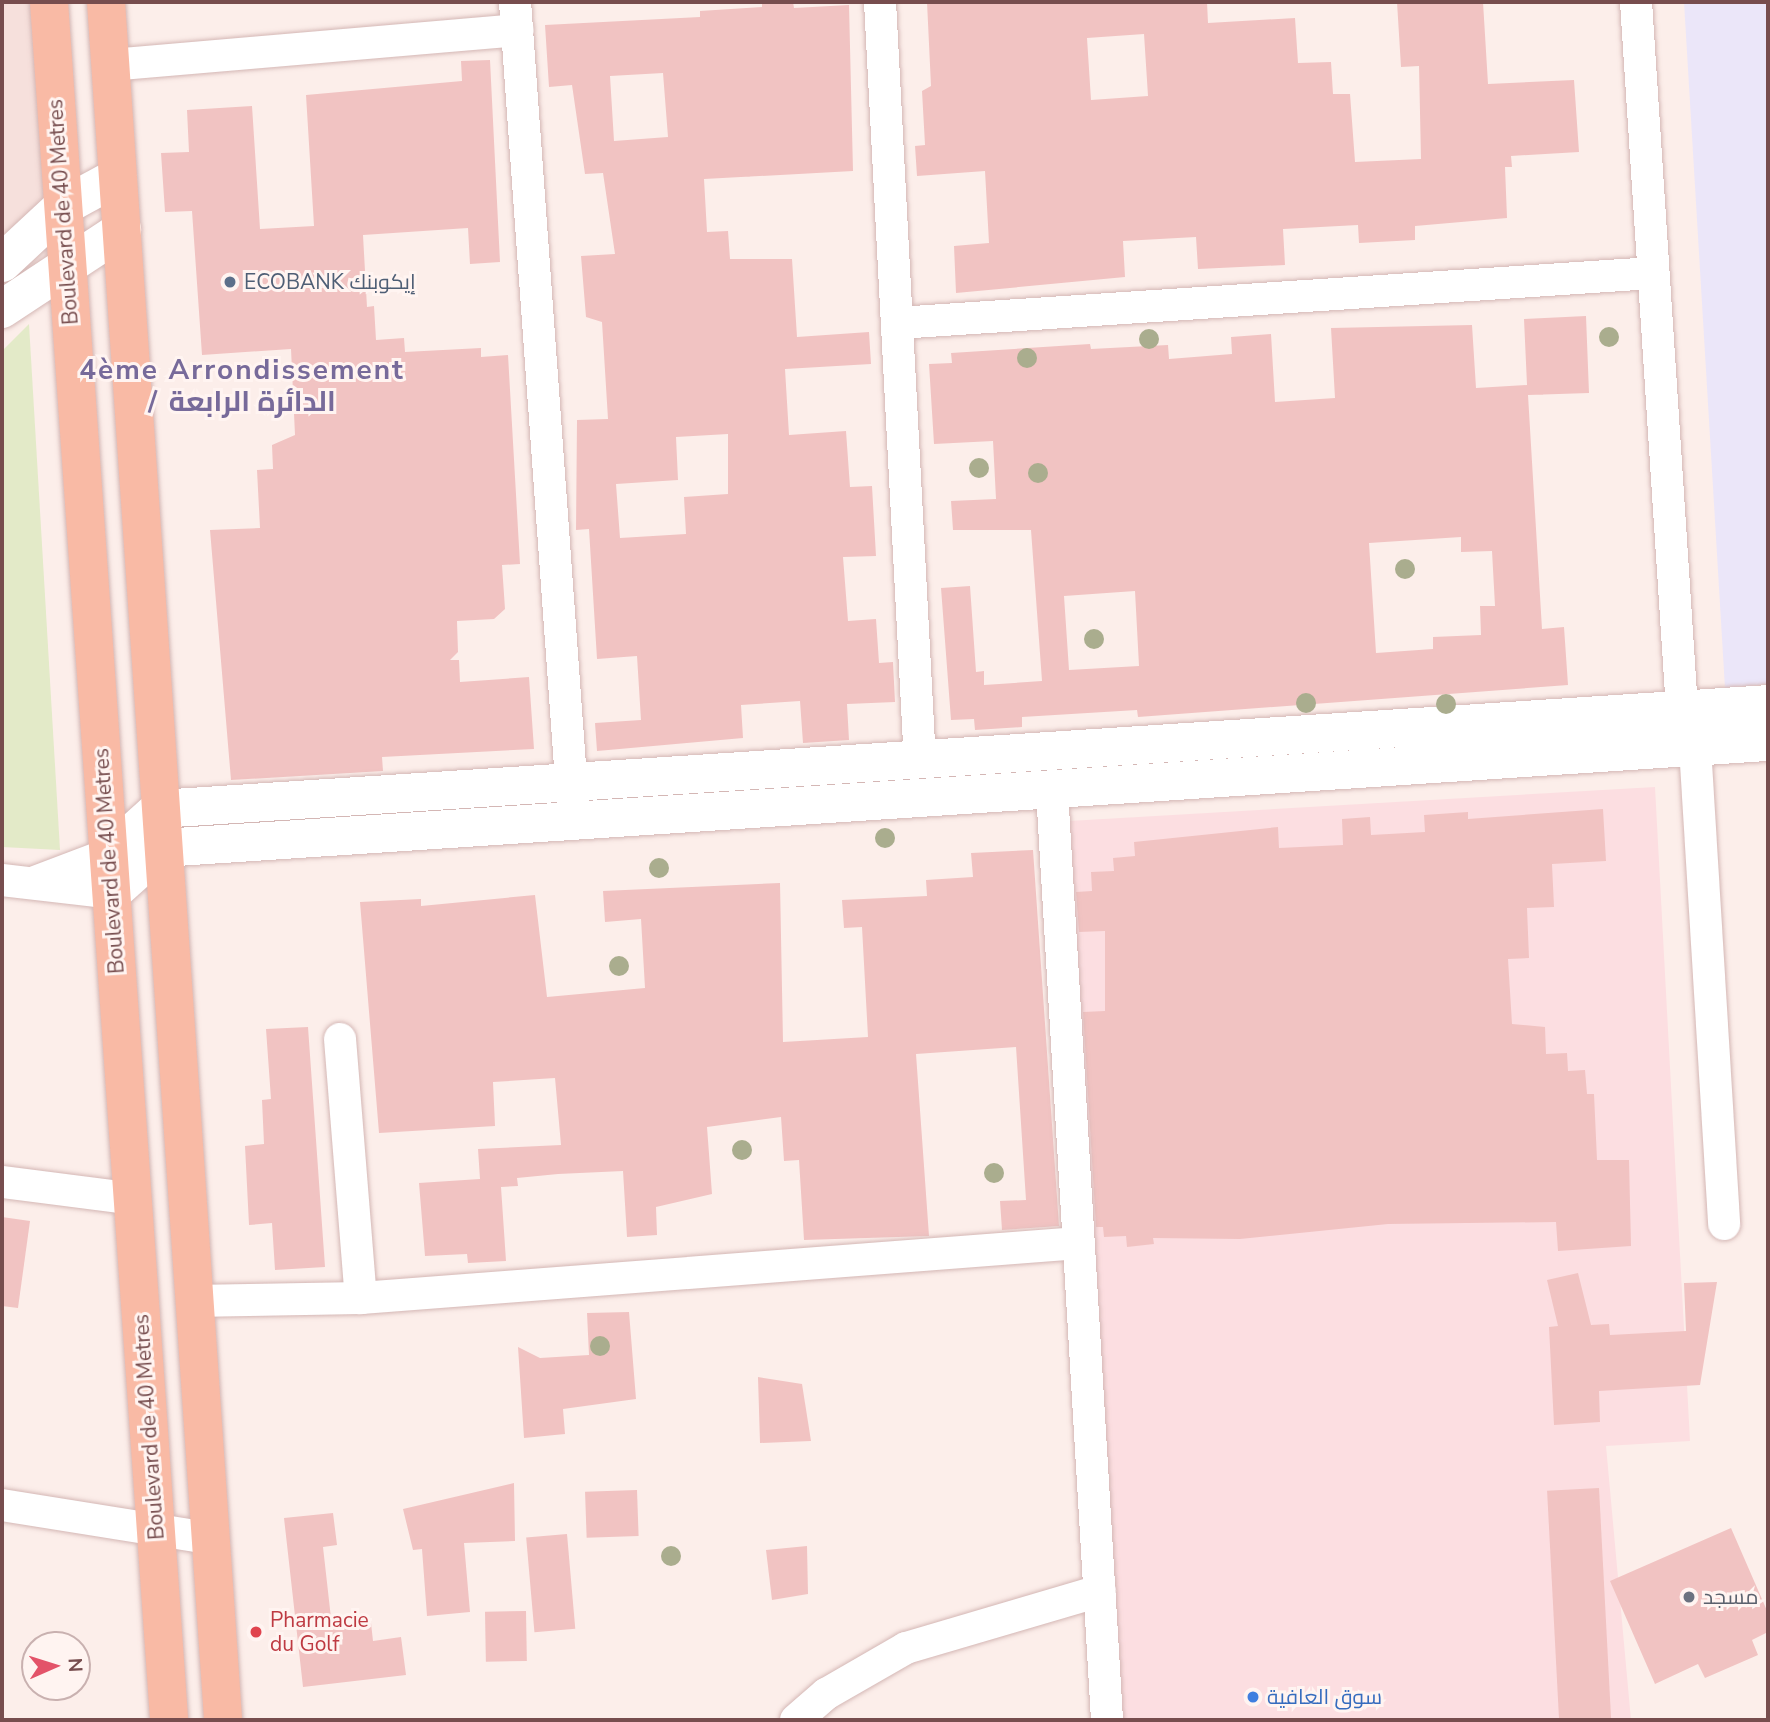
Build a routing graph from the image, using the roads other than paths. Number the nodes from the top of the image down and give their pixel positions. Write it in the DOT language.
graph roads {
  1 [pos="49,2"];
  2 [pos="106,2"];
  3 [pos="880,2"];
  4 [pos="1636,2"];
  5 [pos="516,16"];
  6 [pos="110,65"];
  7 [pos="117,177"];
  8 [pos="62,207"];
  9 [pos="122,230"];
  10 [pos="66,262"];
  11 [pos="2,263"];
  12 [pos="1653,273"];
  13 [pos="2,309"];
  14 [pos="898,323"];
  15 [pos="1768,704"];
  16 [pos="1682,710"];
  17 [pos="1768,742"];
  18 [pos="1695,747"];
  19 [pos="920,762"];
  20 [pos="1052,792"];
  21 [pos="572,802"];
  22 [pos="159,809"];
  23 [pos="162,848"];
  24 [pos="109,853"];
  25 [pos="2,880"];
  26 [pos="34,882"];
  27 [pos="112,894"];
  28 [pos="340,1039"];
  29 [pos="2,1182"];
  30 [pos="134,1199"];
  31 [pos="1724,1224"];
  32 [pos="1079,1243"];
  33 [pos="361,1298"];
  34 [pos="192,1301"];
  35 [pos="2,1505"];
  36 [pos="156,1527"];
  37 [pos="209,1538"];
  38 [pos="1100,1591"];
  39 [pos="169,1720"];
  40 [pos="223,1720"];
  41 [pos="796,1720"];
  42 [pos="1107,1720"];
  1 -- 8 [label="main road, Boulevard de 40 Metres"];
  2 -- 6 [label="main road"];
  3 -- 14 [label="street"];
  4 -- 12 [label="street"];
  5 -- 6 [label="street"];
  5 -- 21 [label="street"];
  6 -- 7 [label="main road"];
  7 -- 8 [label="street"];
  7 -- 9 [label="main road"];
  8 -- 10 [label="main road, Boulevard de 40 Metres"];
  8 -- 11 [label="street"];
  9 -- 10 [label="street"];
  9 -- 22 [label="main road"];
  10 -- 13 [label="street"];
  10 -- 24 [label="main road, Boulevard de 40 Metres"];
  12 -- 14 [label="street"];
  12 -- 16 [label="street"];
  14 -- 19 [label="street"];
  15 -- 16 [label="street"];
  16 -- 19 [label="street"];
  17 -- 18 [label="street"];
  18 -- 20 [label="street"];
  18 -- 31 [label="street"];
  19 -- 21 [label="street"];
  20 -- 21 [label="street"];
  20 -- 32 [label="street"];
  21 -- 22 [label="street"];
  21 -- 23 [label="street"];
  22 -- 23 [label="main road"];
  22 -- 24 [label="street"];
  23 -- 27 [label="street"];
  23 -- 34 [label="main road"];
  24 -- 26 [label="street"];
  24 -- 27 [label="main road, Boulevard de 40 Metres"];
  25 -- 26 [label="street"];
  26 -- 27 [label="street"];
  27 -- 30 [label="main road, Boulevard de 40 Metres"];
  28 -- 33 [label="street"];
  29 -- 30 [label="street"];
  30 -- 36 [label="main road, Boulevard de 40 Metres"];
  32 -- 33 [label="street"];
  32 -- 38 [label="street"];
  33 -- 34 [label="street"];
  34 -- 37 [label="main road"];
  35 -- 36 [label="street"];
  36 -- 37 [label="street"];
  36 -- 39 [label="main road, Boulevard de 40 Metres"];
  37 -- 40 [label="main road"];
  38 -- 41 [label="street"];
  38 -- 42 [label="street"];
}
